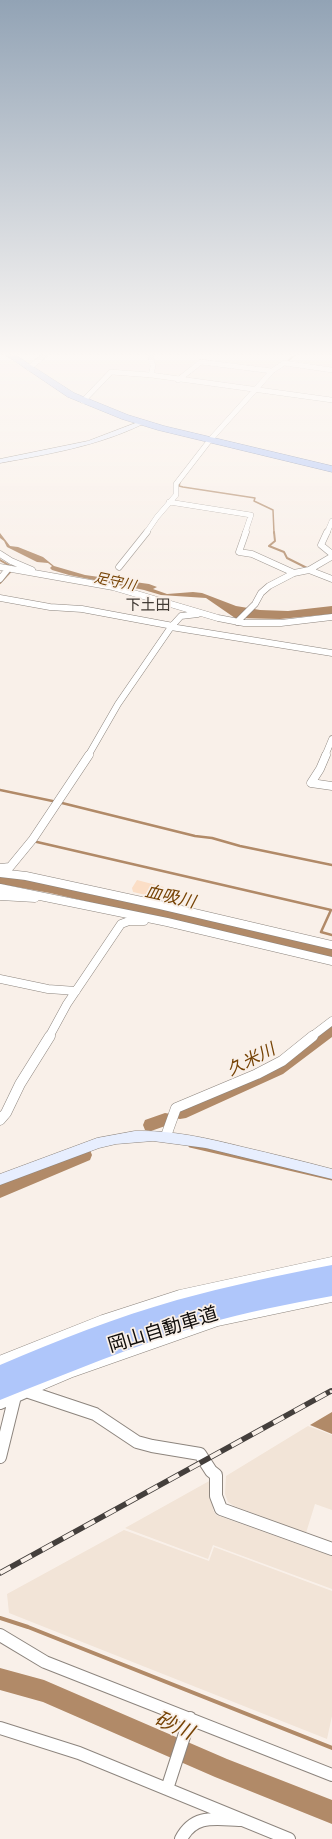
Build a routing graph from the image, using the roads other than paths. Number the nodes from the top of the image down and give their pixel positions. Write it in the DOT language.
graph roads {
  1 [pos="99,441"];
  2 [pos="212,441"];
  3 [pos="0,461"];
  4 [pos="332,468"];
  5 [pos="169,502"];
  6 [pos="332,520"];
  7 [pos="0,554"];
  8 [pos="0,567"];
  9 [pos="119,567"];
  10 [pos="8,569"];
  11 [pos="310,570"];
  12 [pos="294,573"];
  13 [pos="39,574"];
  14 [pos="0,579"];
  15 [pos="332,579"];
  16 [pos="0,598"];
  17 [pos="203,614"];
  18 [pos="332,617"];
  19 [pos="238,621"];
  20 [pos="173,625"];
  21 [pos="332,653"];
  22 [pos="332,739"];
  23 [pos="332,786"];
  24 [pos="0,868"];
  25 [pos="0,873"];
  26 [pos="0,888"];
  27 [pos="0,897"];
  28 [pos="54,898"];
  29 [pos="167,922"];
  30 [pos="332,945"];
  31 [pos="332,961"];
  32 [pos="0,979"];
  33 [pos="76,991"];
  34 [pos="332,1021"];
  35 [pos="0,1120"];
  36 [pos="166,1136"];
  37 [pos="332,1174"];
  38 [pos="0,1180"];
  39 [pos="332,1262"];
  40 [pos="332,1273"];
  41 [pos="332,1287"];
  42 [pos="332,1297"];
  43 [pos="0,1361"];
  44 [pos="0,1375"];
  45 [pos="13,1393"];
  46 [pos="0,1403"];
  47 [pos="0,1457"];
  48 [pos="332,1549"];
  49 [pos="0,1635"];
  50 [pos="189,1721"];
  51 [pos="0,1728"];
  52 [pos="332,1775"];
  53 [pos="168,1785"];
  54 [pos="243,1820"];
  55 [pos="181,1839"];
  56 [pos="289,1839"];
  1 -- 3 [label="street"];
  2 -- 4 [label="highway"];
  2 -- 5 [label="street"];
  5 -- 9 [label="street"];
  5 -- 12 [label="street"];
  6 -- 11 [label="street"];
  7 -- 13 [label="street"];
  8 -- 10 [label="street"];
  10 -- 13 [label="street"];
  10 -- 14 [label="street"];
  11 -- 12 [label="street"];
  11 -- 15 [label="street"];
  12 -- 19 [label="street"];
  13 -- 17 [label="street"];
  16 -- 20 [label="street"];
  17 -- 19 [label="street"];
  17 -- 20 [label="street"];
  18 -- 19 [label="street"];
  20 -- 21 [label="street"];
  20 -- 24 [label="street"];
  22 -- 23 [label="street"];
  25 -- 30 [label="street"];
  26 -- 28 [label="street"];
  27 -- 28 [label="street"];
  28 -- 29 [label="street"];
  29 -- 31 [label="street"];
  29 -- 33 [label="street"];
  32 -- 33 [label="street"];
  33 -- 35 [label="street"];
  34 -- 36 [label="street"];
  36 -- 37 [label="street"];
  36 -- 38 [label="street"];
  39 -- 43 [label="street"];
  40 -- 44 [label="highway, 岡山自動車道"];
  41 -- 45 [label="highway, 岡山自動車道"];
  42 -- 45 [label="street"];
  45 -- 46 [label="street"];
  45 -- 47 [label="street"];
  45 -- 48 [label="street"];
  49 -- 50 [label="street"];
  50 -- 52 [label="street"];
  50 -- 53 [label="street"];
  51 -- 53 [label="street"];
  53 -- 54 [label="street"];
  54 -- 55 [label="street"];
  54 -- 56 [label="street"];
}
